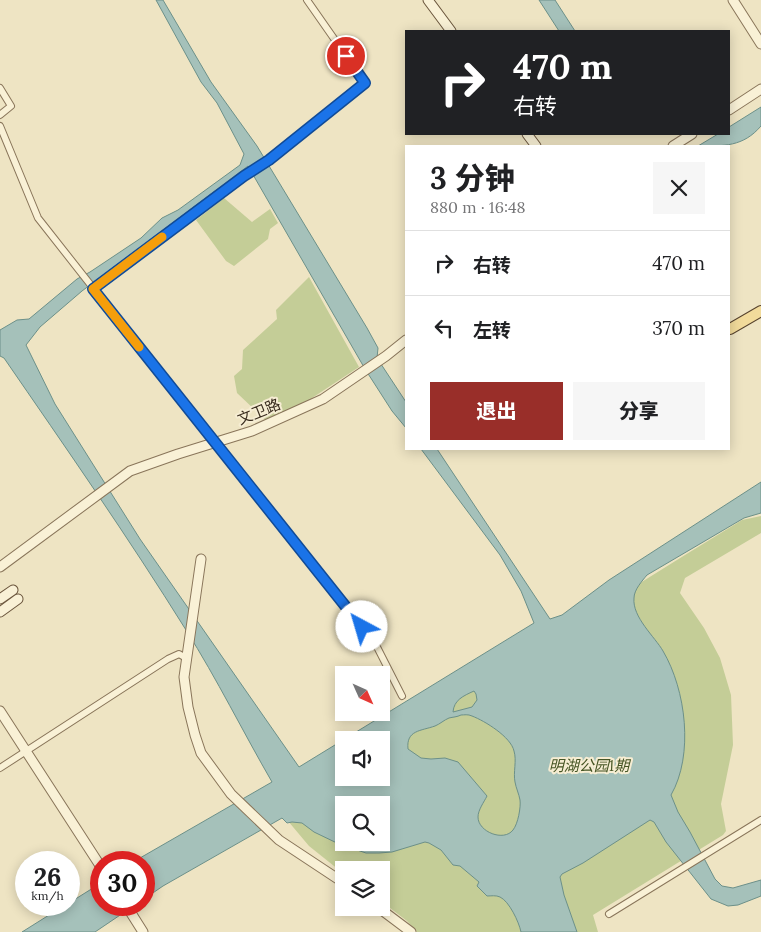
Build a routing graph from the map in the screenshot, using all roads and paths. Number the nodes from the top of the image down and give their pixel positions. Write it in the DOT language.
graph roads {
  1 [pos="307,0"];
  2 [pos="428,0"];
  3 [pos="732,0"];
  4 [pos="450,30"];
  5 [pos="761,44"];
  6 [pos="0,88"];
  7 [pos="761,89"];
  8 [pos="730,109"];
  9 [pos="0,115"];
  10 [pos="0,126"];
  11 [pos="690,135"];
  12 [pos="675,145"];
  13 [pos="93,289"];
  14 [pos="761,311"];
  15 [pos="730,329"];
  16 [pos="405,341"];
  17 [pos="201,559"];
  18 [pos="0,567"];
  19 [pos="13,590"];
  20 [pos="18,599"];
  21 [pos="0,600"];
  22 [pos="0,612"];
  23 [pos="186,658"];
  24 [pos="402,696"];
  25 [pos="0,711"];
  26 [pos="27,752"];
  27 [pos="0,768"];
  28 [pos="761,820"];
  29 [pos="91,851"];
  30 [pos="335,877"];
  31 [pos="609,914"];
  32 [pos="133,916"];
  33 [pos="390,916"];
  34 [pos="144,932"];
  35 [pos="411,932"];
  1 -- 13 [label="street"];
  2 -- 4 [label="street"];
  3 -- 5 [label="street"];
  6 -- 9 [label="street"];
  7 -- 8 [label="street"];
  10 -- 13 [label="street"];
  11 -- 12 [label="street"];
  13 -- 24 [label="street"];
  14 -- 15 [label="main road"];
  16 -- 18 [label="street, 文卫路"];
  17 -- 23 [label="street"];
  19 -- 21 [label="street"];
  20 -- 22 [label="street"];
  23 -- 26 [label="street"];
  23 -- 30 [label="street"];
  25 -- 26 [label="street"];
  26 -- 27 [label="street"];
  26 -- 29 [label="street"];
  28 -- 31 [label="street"];
  32 -- 34 [label="street"];
  33 -- 35 [label="street"];
}
